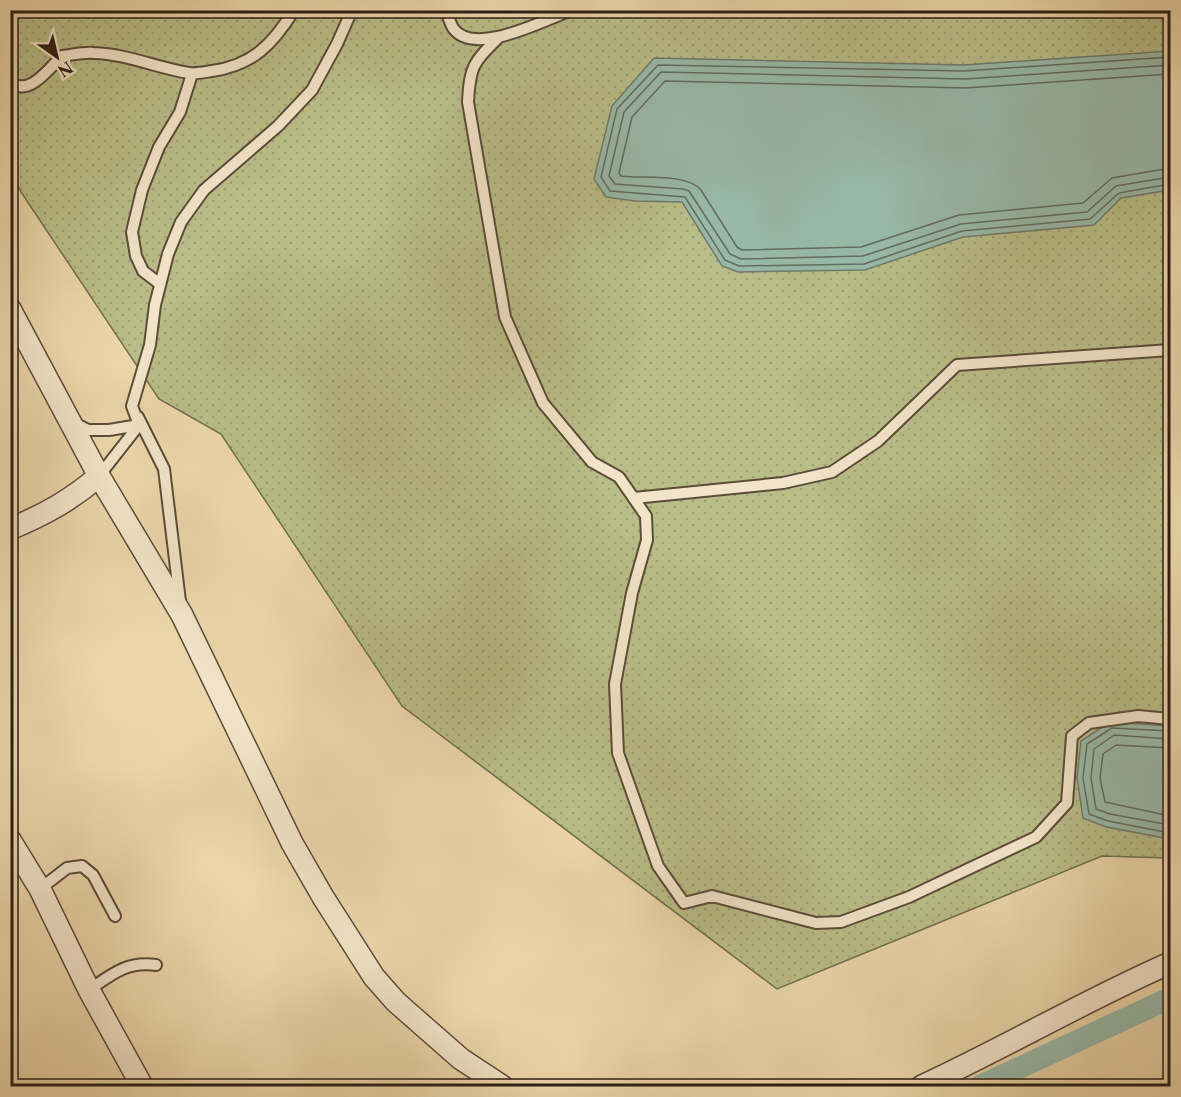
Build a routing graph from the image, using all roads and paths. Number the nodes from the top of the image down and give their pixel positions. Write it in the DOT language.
graph roads {
  1 [pos="294,10"];
  2 [pos="352,10"];
  3 [pos="446,10"];
  4 [pos="572,10"];
  5 [pos="498,38"];
  6 [pos="192,74"];
  7 [pos="10,82"];
  8 [pos="160,284"];
  9 [pos="10,309"];
  10 [pos="1170,350"];
  11 [pos="132,406"];
  12 [pos="69,420"];
  13 [pos="139,425"];
  14 [pos="99,476"];
  15 [pos="634,498"];
  16 [pos="10,529"];
  17 [pos="182,615"];
  18 [pos="1170,719"];
  19 [pos="10,840"];
  20 [pos="17,867"];
  21 [pos="40,889"];
  22 [pos="115,916"];
  23 [pos="1170,963"];
  24 [pos="156,965"];
  25 [pos="89,990"];
  26 [pos="142,1086"];
  27 [pos="502,1086"];
  28 [pos="922,1086"];
  1 -- 6 [label="lane"];
  2 -- 8 [label="lane"];
  3 -- 5 [label="lane"];
  4 -- 5 [label="lane"];
  5 -- 15 [label="lane"];
  6 -- 7 [label="lane"];
  6 -- 8 [label="lane"];
  8 -- 11 [label="lane"];
  9 -- 12 [label="street"];
  10 -- 15 [label="lane"];
  11 -- 13 [label="lane"];
  11 -- 17 [label="lane"];
  12 -- 13 [label="lane"];
  12 -- 14 [label="street"];
  13 -- 14 [label="lane"];
  14 -- 16 [label="street"];
  14 -- 17 [label="street"];
  15 -- 18 [label="lane"];
  17 -- 27 [label="street"];
  19 -- 20 [label="street"];
  20 -- 21 [label="street"];
  21 -- 22 [label="lane"];
  21 -- 25 [label="street"];
  23 -- 28 [label="street"];
  24 -- 25 [label="lane"];
  25 -- 26 [label="street"];
}
